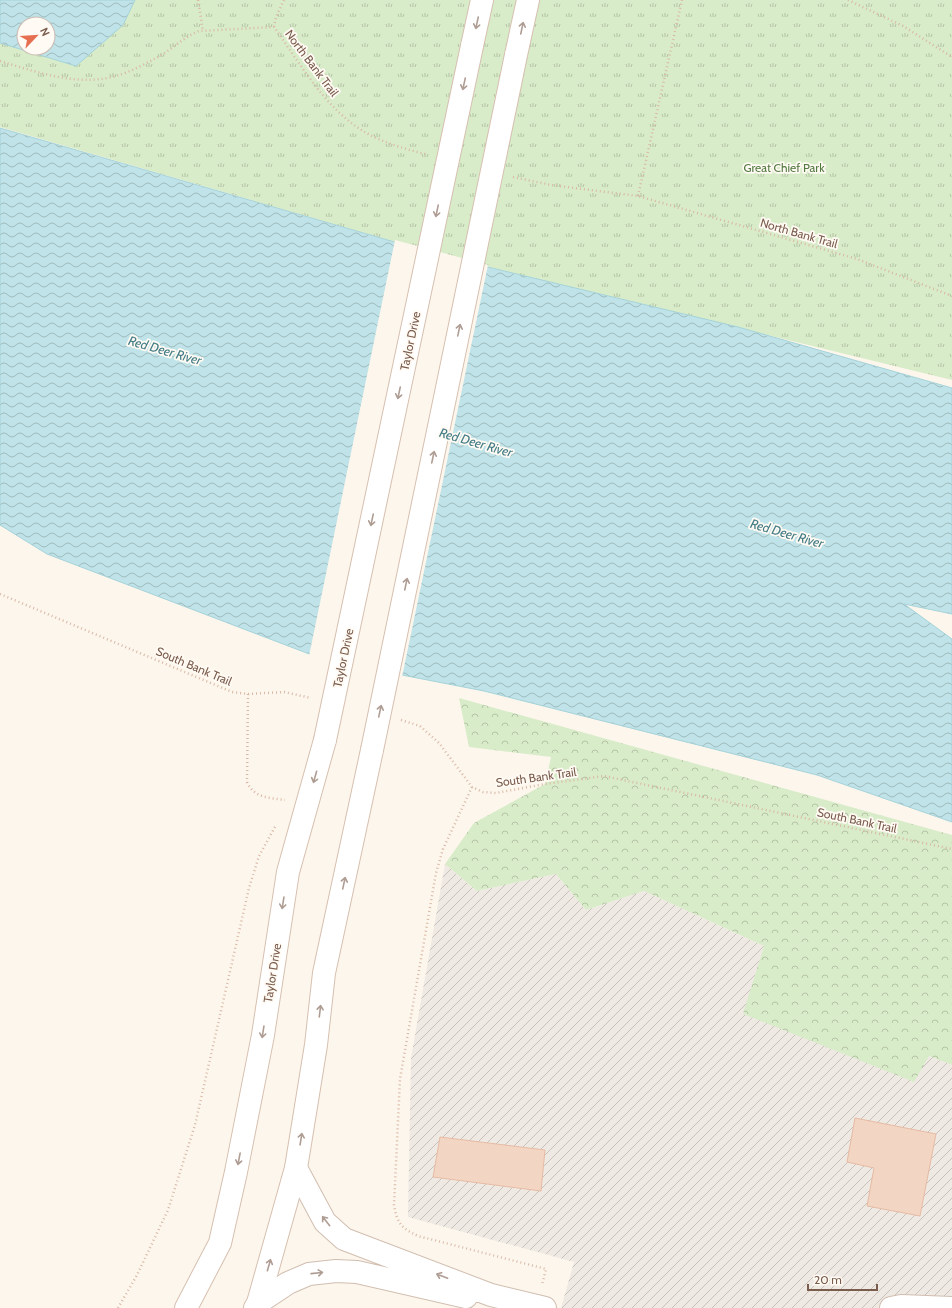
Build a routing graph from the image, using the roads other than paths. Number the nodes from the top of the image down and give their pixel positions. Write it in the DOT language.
graph roads {
  1 [pos="482,0"];
  2 [pos="528,0"];
  3 [pos="296,1168"];
  4 [pos="491,1295"];
  5 [pos="257,1305"];
  6 [pos="518,1305"];
  7 [pos="186,1308"];
  8 [pos="545,1308"];
  9 [pos="891,1308"];
  10 [pos="952,1308"];
  1 -- 7 [label="main road, Taylor Drive, one-way, bridge"];
  3 -- 2 [label="main road, one-way, bridge"];
  4 -- 3 [label="main road, one-way"];
  5 -- 3 [label="main road, one-way"];
  5 -- 4 [label="main road, one-way"];
  4 -- 6 [label="main road"];
  6 -- 8 [label="main road"];
  9 -- 10 [label="main road"];
}
